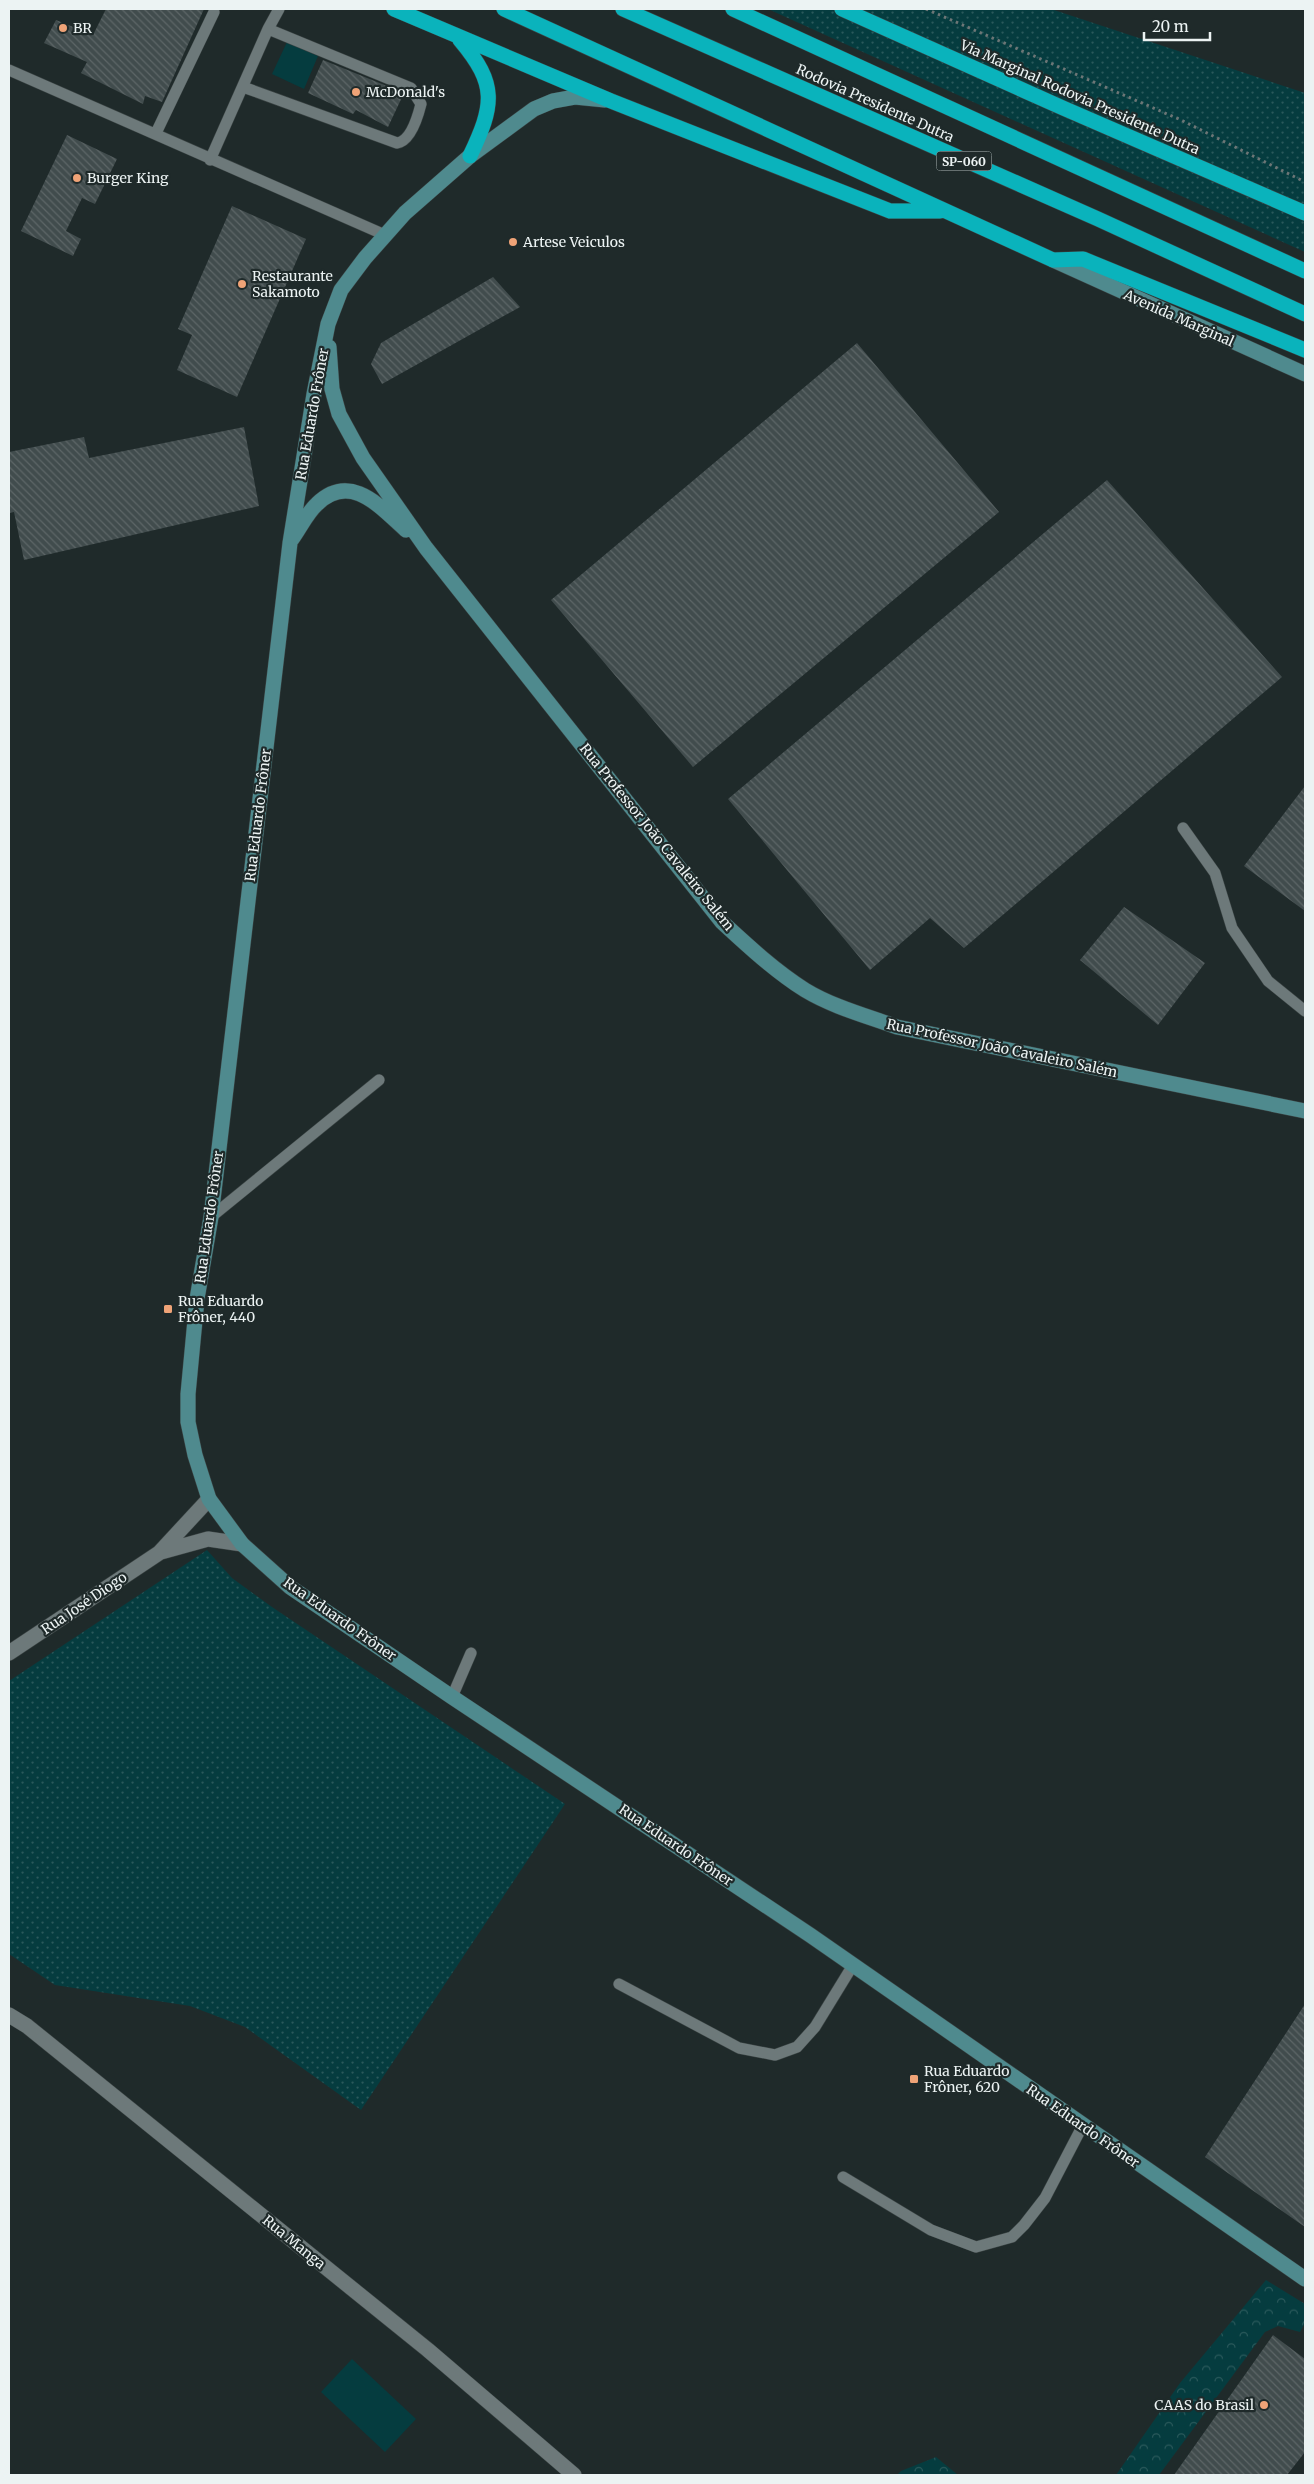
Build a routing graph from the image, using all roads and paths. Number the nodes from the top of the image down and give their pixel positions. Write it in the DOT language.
graph roads {
  1 [pos="280,9"];
  2 [pos="394,9"];
  3 [pos="504,9"];
  4 [pos="622,9"];
  5 [pos="734,9"];
  6 [pos="842,9"];
  7 [pos="926,9"];
  8 [pos="214,12"];
  9 [pos="268,29"];
  10 [pos="457,37"];
  11 [pos="9,70"];
  12 [pos="243,87"];
  13 [pos="611,101"];
  14 [pos="156,133"];
  15 [pos="470,156"];
  16 [pos="210,160"];
  17 [pos="1305,182"];
  18 [pos="946,212"];
  19 [pos="1305,213"];
  20 [pos="385,235"];
  21 [pos="1054,260"];
  22 [pos="1305,270"];
  23 [pos="1305,314"];
  24 [pos="328,324"];
  25 [pos="1305,350"];
  26 [pos="1305,374"];
  27 [pos="290,543"];
  28 [pos="426,548"];
  29 [pos="1183,828"];
  30 [pos="1305,1011"];
  31 [pos="379,1080"];
  32 [pos="1305,1111"];
  33 [pos="211,1217"];
  34 [pos="209,1499"];
  35 [pos="242,1544"];
  36 [pos="159,1553"];
  37 [pos="9,1653"];
  38 [pos="471,1653"];
  39 [pos="452,1697"];
  40 [pos="853,1965"];
  41 [pos="619,1984"];
  42 [pos="9,2014"];
  43 [pos="1083,2125"];
  44 [pos="843,2177"];
  45 [pos="1305,2279"];
  46 [pos="574,2475"];
  1 -- 9 [label="lane"];
  2 -- 10 [label="highway"];
  3 -- 18 [label="highway"];
  4 -- 23 [label="highway, Rodovia Presidente Dutra / SP-060"];
  5 -- 22 [label="highway, Rodovia Presidente Dutra"];
  6 -- 19 [label="highway, Via Marginal Rodovia Presidente Dutra"];
  7 -- 17 [label="path"];
  8 -- 14 [label="lane"];
  9 -- 12 [label="lane"];
  9 -- 12 [label="lane"];
  10 -- 13 [label="highway"];
  10 -- 15 [label="highway"];
  11 -- 14 [label="lane"];
  12 -- 16 [label="lane"];
  13 -- 15 [label="main road, Rua Eduardo Frôner"];
  13 -- 18 [label="highway"];
  14 -- 16 [label="lane"];
  15 -- 20 [label="main road, Rua Eduardo Frôner"];
  16 -- 20 [label="lane"];
  18 -- 21 [label="highway"];
  20 -- 24 [label="main road, Rua Eduardo Frôner"];
  21 -- 25 [label="highway"];
  21 -- 26 [label="main road, Avenida Marginal"];
  24 -- 27 [label="main road, Rua Eduardo Frôner"];
  24 -- 28 [label="main road, Rua Professor João Cavaleiro Salém"];
  27 -- 28 [label="main road, Rua Professor João Cavaleiro Salém"];
  27 -- 33 [label="main road, Rua Eduardo Frôner"];
  28 -- 32 [label="main road, Rua Professor João Cavaleiro Salém"];
  29 -- 30 [label="lane"];
  31 -- 33 [label="lane"];
  33 -- 34 [label="main road, Rua Eduardo Frôner"];
  34 -- 35 [label="main road, Rua Eduardo Frôner"];
  34 -- 36 [label="street, Rua José Diogo"];
  35 -- 36 [label="street, Rua José Diogo"];
  35 -- 39 [label="main road, Rua Eduardo Frôner"];
  36 -- 37 [label="street, Rua José Diogo"];
  38 -- 39 [label="lane"];
  39 -- 40 [label="main road, Rua Eduardo Frôner"];
  40 -- 41 [label="lane"];
  40 -- 43 [label="main road, Rua Eduardo Frôner"];
  42 -- 46 [label="street, Rua Manga"];
  43 -- 44 [label="lane"];
  43 -- 45 [label="main road, Rua Eduardo Frôner"];
}
